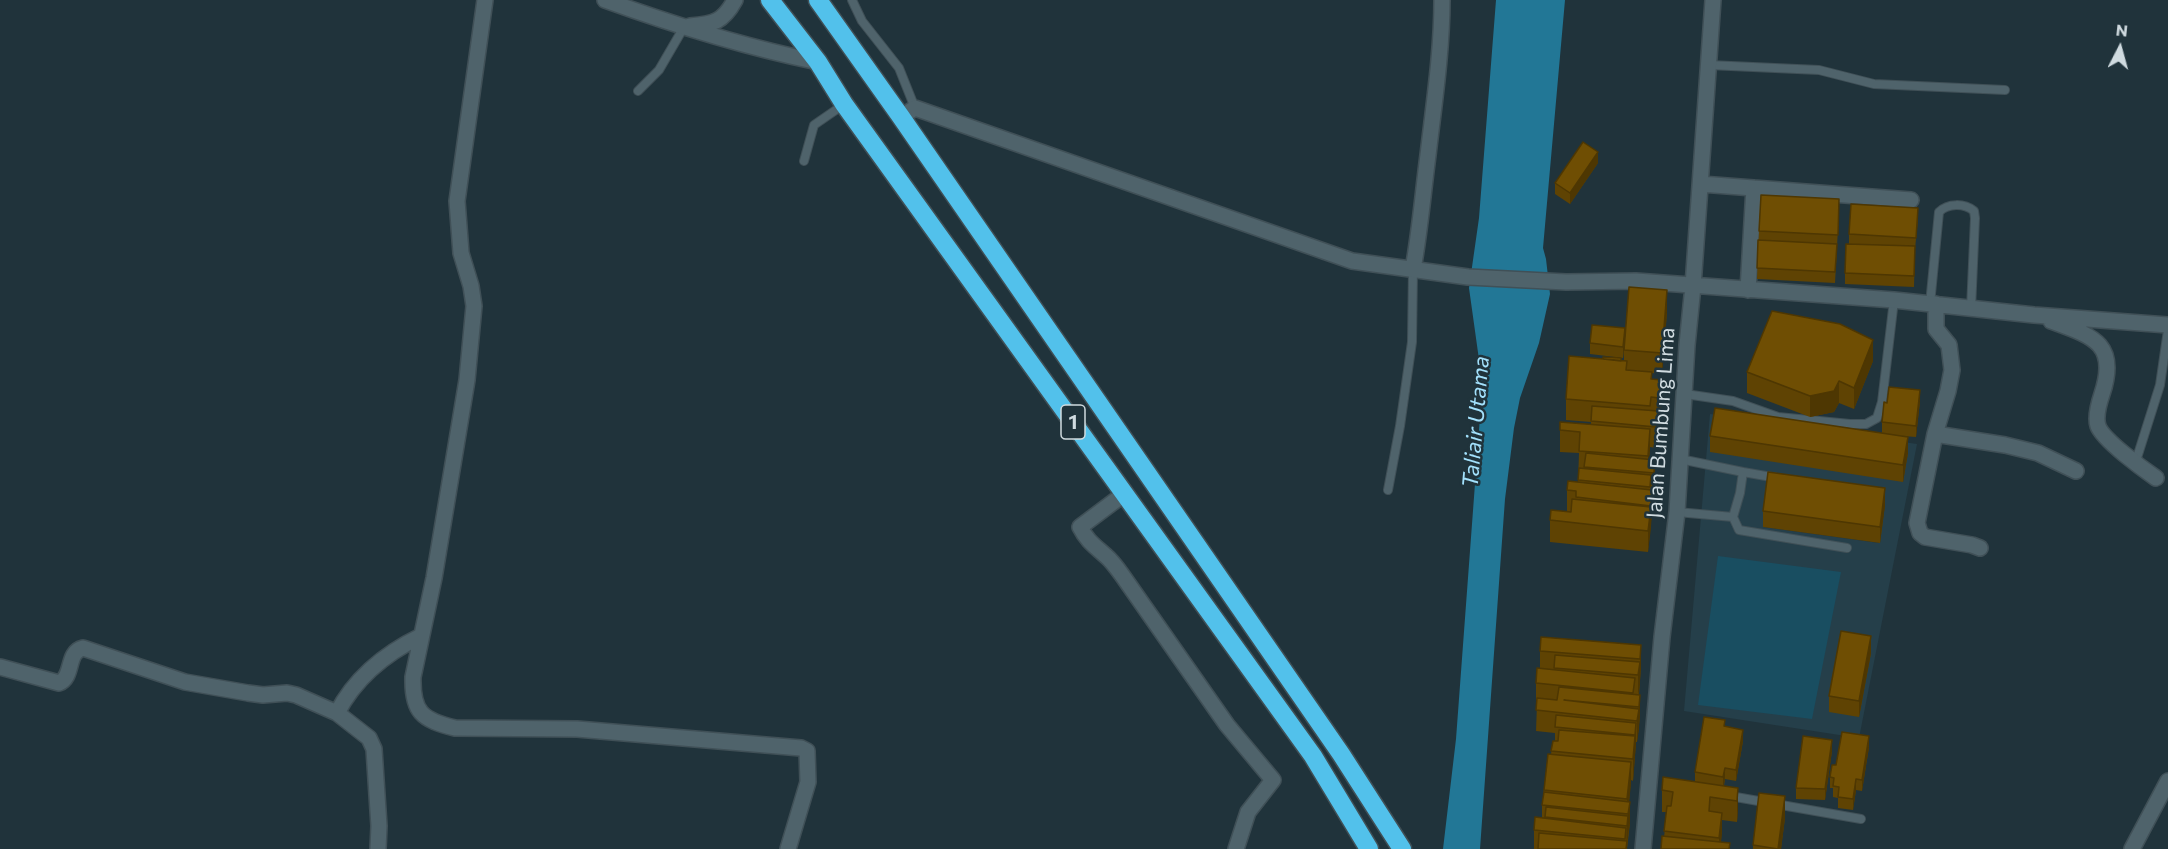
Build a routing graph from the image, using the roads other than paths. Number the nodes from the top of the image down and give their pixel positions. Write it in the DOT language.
graph roads {
  1 [pos="605,0"];
  2 [pos="735,0"];
  3 [pos="770,0"];
  4 [pos="818,0"];
  5 [pos="852,0"];
  6 [pos="1442,0"];
  7 [pos="1713,0"];
  8 [pos="483,11"];
  9 [pos="684,27"];
  10 [pos="818,62"];
  11 [pos="1709,64"];
  12 [pos="2005,90"];
  13 [pos="638,91"];
  14 [pos="844,104"];
  15 [pos="908,112"];
  16 [pos="804,161"];
  17 [pos="1701,184"];
  18 [pos="1754,188"];
  19 [pos="1911,200"];
  20 [pos="1413,269"];
  21 [pos="1693,286"];
  22 [pos="1748,290"];
  23 [pos="1894,300"];
  24 [pos="1933,304"];
  25 [pos="1971,309"];
  26 [pos="2034,315"];
  27 [pos="2168,325"];
  28 [pos="2168,330"];
  29 [pos="1685,394"];
  30 [pos="1935,434"];
  31 [pos="1680,459"];
  32 [pos="2136,464"];
  33 [pos="2076,471"];
  34 [pos="1743,472"];
  35 [pos="2156,478"];
  36 [pos="1787,479"];
  37 [pos="1388,490"];
  38 [pos="1118,499"];
  39 [pos="1677,512"];
  40 [pos="1733,517"];
  41 [pos="1847,548"];
  42 [pos="1980,548"];
  43 [pos="421,636"];
  44 [pos="0,667"];
  45 [pos="337,713"];
  46 [pos="2168,781"];
  47 [pos="1723,795"];
  48 [pos="1861,819"];
  49 [pos="378,849"];
  50 [pos="788,849"];
  51 [pos="1236,849"];
  52 [pos="1369,849"];
  53 [pos="1402,849"];
  54 [pos="1643,849"];
  55 [pos="2132,849"];
  1 -- 9 [label="street"];
  2 -- 9 [label="street"];
  3 -- 10 [label="highway, 1"];
  4 -- 15 [label="highway, 1"];
  5 -- 15 [label="lane"];
  6 -- 20 [label="street"];
  7 -- 11 [label="street, Jalan Bumbung Lima"];
  8 -- 43 [label="street"];
  9 -- 10 [label="street"];
  9 -- 13 [label="lane"];
  10 -- 14 [label="highway, 1"];
  11 -- 12 [label="lane"];
  11 -- 17 [label="street, Jalan Bumbung Lima"];
  14 -- 16 [label="lane"];
  14 -- 38 [label="highway, 1"];
  15 -- 20 [label="street"];
  15 -- 53 [label="highway, 1"];
  17 -- 18 [label="street"];
  17 -- 21 [label="street, Jalan Bumbung Lima"];
  18 -- 19 [label="street"];
  18 -- 22 [label="street"];
  20 -- 21 [label="street"];
  20 -- 37 [label="lane"];
  21 -- 22 [label="street"];
  21 -- 29 [label="street, Jalan Bumbung Lima"];
  22 -- 23 [label="street"];
  23 -- 24 [label="street"];
  23 -- 29 [label="lane"];
  24 -- 25 [label="street"];
  24 -- 25 [label="lane"];
  24 -- 30 [label="street"];
  25 -- 26 [label="street"];
  26 -- 27 [label="street"];
  26 -- 32 [label="street"];
  28 -- 32 [label="lane"];
  29 -- 31 [label="street, Jalan Bumbung Lima"];
  30 -- 33 [label="street"];
  30 -- 42 [label="street"];
  31 -- 34 [label="lane"];
  31 -- 39 [label="street, Jalan Bumbung Lima"];
  32 -- 35 [label="street"];
  34 -- 36 [label="lane"];
  34 -- 40 [label="lane"];
  38 -- 51 [label="street"];
  38 -- 52 [label="highway, 1"];
  39 -- 40 [label="lane"];
  39 -- 54 [label="street, Jalan Bumbung Lima"];
  40 -- 41 [label="lane"];
  43 -- 45 [label="street"];
  43 -- 50 [label="street"];
  44 -- 45 [label="street"];
  45 -- 49 [label="street"];
  46 -- 55 [label="street"];
  47 -- 48 [label="lane"];
}
